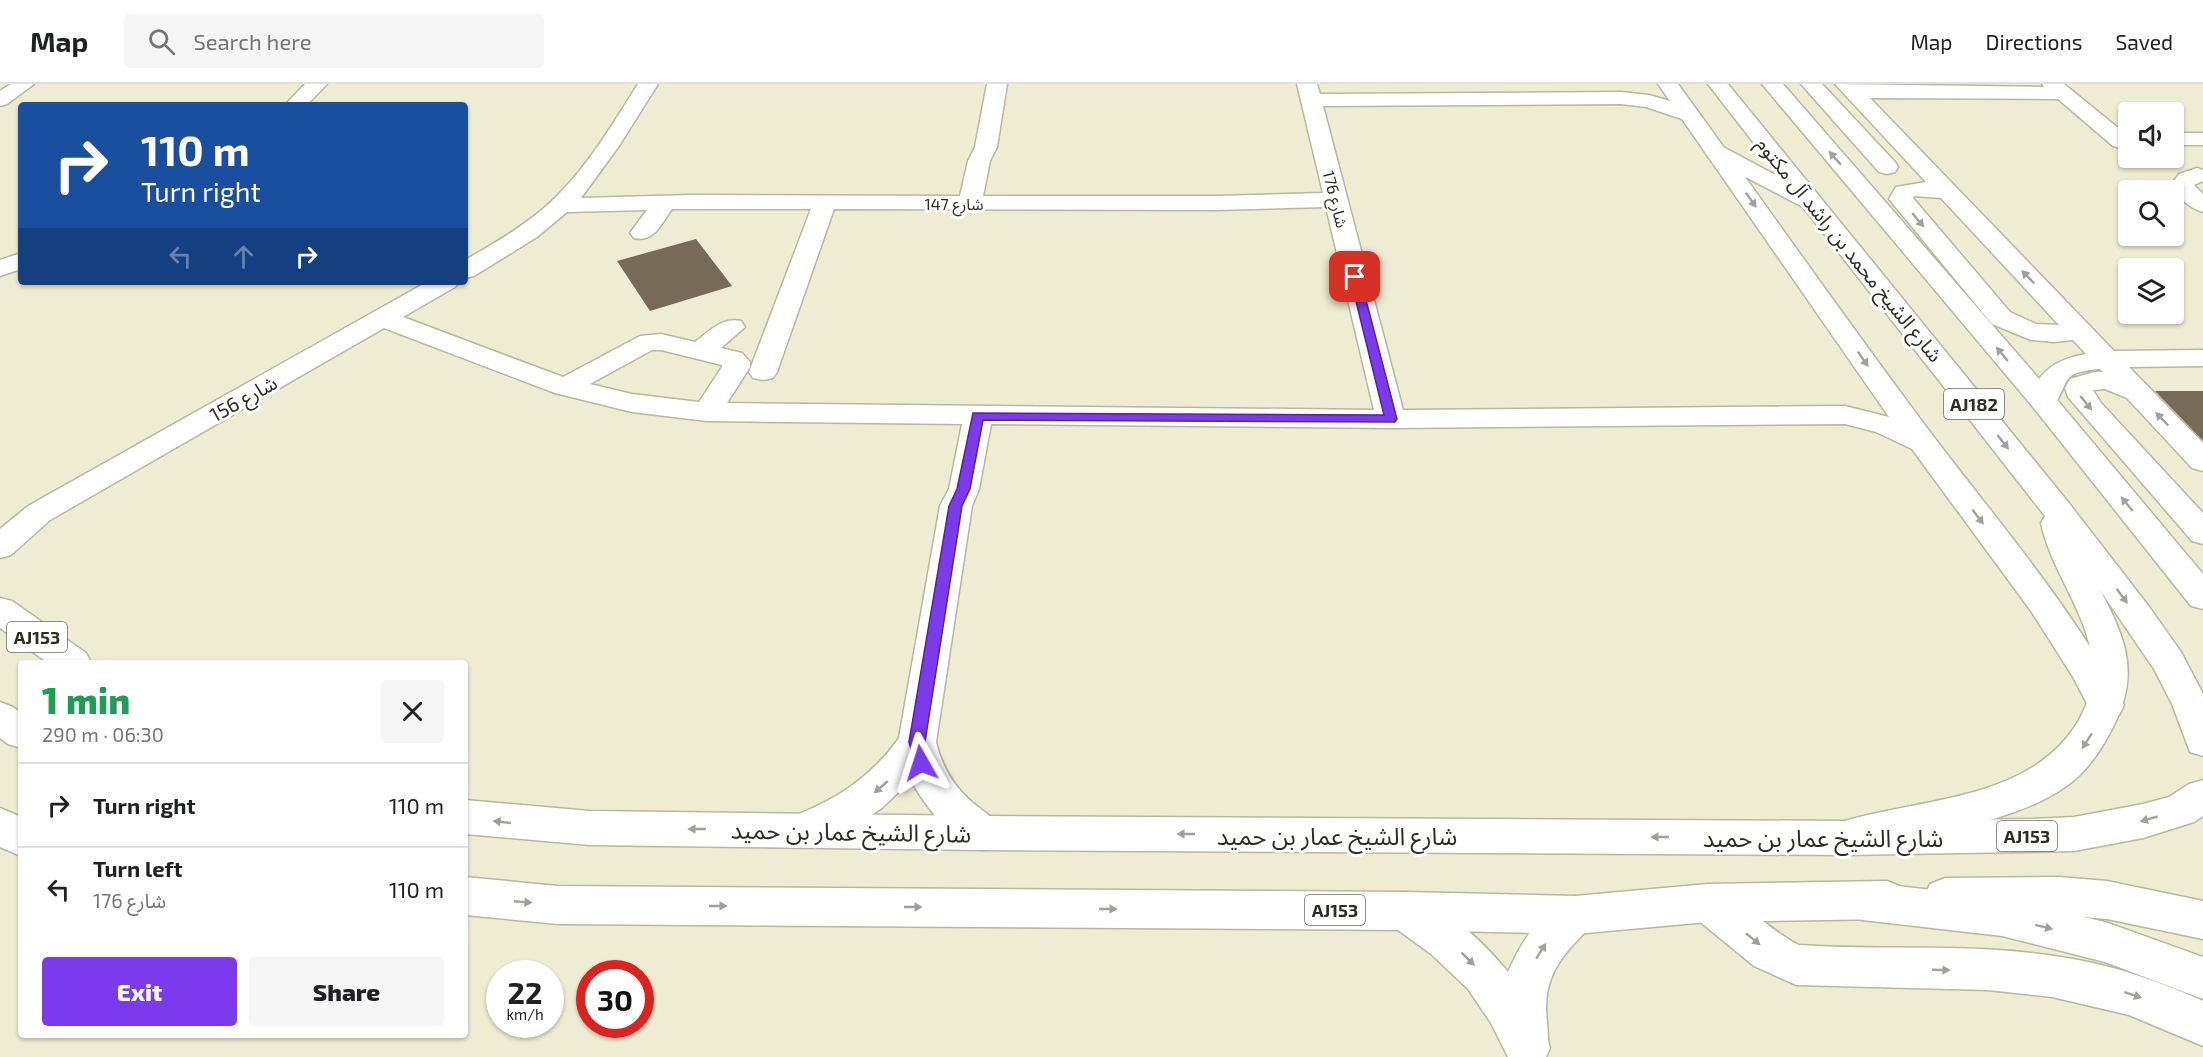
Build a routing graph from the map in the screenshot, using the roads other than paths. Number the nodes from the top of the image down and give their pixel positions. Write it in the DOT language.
graph roads {
  1 [pos="24,84"];
  2 [pos="317,84"];
  3 [pos="648,84"];
  4 [pos="997,84"];
  5 [pos="1666,84"];
  6 [pos="1718,84"];
  7 [pos="1772,84"];
  8 [pos="1811,84"];
  9 [pos="2065,87"];
  10 [pos="1849,88"];
  11 [pos="1309,93"];
  12 [pos="1622,93"];
  13 [pos="0,100"];
  14 [pos="298,102"];
  15 [pos="2099,110"];
  16 [pos="1689,114"];
  17 [pos="2118,118"];
  18 [pos="2118,132"];
  19 [pos="2184,139"];
  20 [pos="2203,139"];
  21 [pos="1717,153"];
  22 [pos="1910,154"];
  23 [pos="2184,165"];
  24 [pos="1887,167"];
  25 [pos="2200,177"];
  26 [pos="1858,184"];
  27 [pos="1948,193"];
  28 [pos="566,200"];
  29 [pos="691,202"];
  30 [pos="825,202"];
  31 [pos="979,203"];
  32 [pos="664,204"];
  33 [pos="1337,204"];
  34 [pos="2203,205"];
  35 [pos="1818,207"];
  36 [pos="641,233"];
  37 [pos="18,261"];
  38 [pos="0,268"];
  39 [pos="468,269"];
  40 [pos="442,285"];
  41 [pos="384,319"];
  42 [pos="732,327"];
  43 [pos="2079,331"];
  44 [pos="700,351"];
  45 [pos="2203,358"];
  46 [pos="2105,361"];
  47 [pos="763,372"];
  48 [pos="565,387"];
  49 [pos="2136,391"];
  50 [pos="1887,394"];
  51 [pos="2043,401"];
  52 [pos="707,412"];
  53 [pos="1845,415"];
  54 [pos="967,416"];
  55 [pos="1391,419"];
  56 [pos="1923,443"];
  57 [pos="2203,461"];
  58 [pos="2057,509"];
  59 [pos="39,513"];
  60 [pos="0,527"];
  61 [pos="2203,533"];
  62 [pos="0,547"];
  63 [pos="2163,550"];
  64 [pos="2203,580"];
  65 [pos="2203,597"];
  66 [pos="0,610"];
  67 [pos="70,660"];
  68 [pos="2106,705"];
  69 [pos="0,717"];
  70 [pos="18,731"];
  71 [pos="2203,741"];
  72 [pos="917,742"];
  73 [pos="2203,796"];
  74 [pos="468,817"];
  75 [pos="0,825"];
  76 [pos="803,830"];
  77 [pos="983,833"];
  78 [pos="18,837"];
  79 [pos="1844,838"];
  80 [pos="468,896"];
  81 [pos="1862,901"];
  82 [pos="1708,903"];
  83 [pos="1405,911"];
  84 [pos="1575,915"];
  85 [pos="2203,920"];
  86 [pos="2203,978"];
  87 [pos="2203,1024"];
  88 [pos="1529,1052"];
  1 -- 13 [label="main road"];
  2 -- 14 [label="main road"];
  3 -- 28 [label="main road"];
  4 -- 31 [label="main road"];
  5 -- 12 [label="main road"];
  5 -- 16 [label="main road"];
  6 -- 35 [label="main road, شارع الشيخ محمد بن راشد آل مكتوم / AJ182"];
  26 -- 7 [label="main road, AJ182, one-way"];
  8 -- 24 [label="main road"];
  9 -- 10 [label="main road"];
  9 -- 15 [label="main road"];
  10 -- 22 [label="main road"];
  11 -- 12 [label="main road"];
  11 -- 33 [label="main road, شارع 176"];
  12 -- 16 [label="main road"];
  15 -- 17 [label="main road"];
  15 -- 18 [label="main road"];
  16 -- 21 [label="main road"];
  19 -- 20 [label="main road"];
  21 -- 35 [label="main road"];
  21 -- 50 [label="main road, one-way"];
  22 -- 24 [label="main road"];
  22 -- 27 [label="main road"];
  23 -- 25 [label="main road"];
  24 -- 26 [label="main road"];
  25 -- 34 [label="main road"];
  51 -- 26 [label="main road, AJ182, one-way"];
  43 -- 27 [label="main road, one-way"];
  27 -- 43 [label="main road, one-way"];
  28 -- 29 [label="main road, شارع 147"];
  28 -- 32 [label="main road, شارع 147"];
  28 -- 39 [label="main road"];
  29 -- 30 [label="main road, شارع 147"];
  29 -- 32 [label="main road, شارع 147"];
  30 -- 31 [label="main road, شارع 147"];
  30 -- 47 [label="main road"];
  31 -- 33 [label="main road, شارع 147"];
  32 -- 36 [label="main road"];
  33 -- 55 [label="main road, شارع 176"];
  35 -- 58 [label="main road, شارع الشيخ محمد بن راشد آل مكتوم / AJ182, one-way"];
  37 -- 38 [label="main road"];
  40 -- 41 [label="main road, شارع 156"];
  41 -- 48 [label="main road"];
  41 -- 59 [label="main road, شارع 156"];
  42 -- 44 [label="main road"];
  43 -- 46 [label="main road"];
  44 -- 48 [label="main road"];
  44 -- 52 [label="main road"];
  45 -- 46 [label="main road"];
  46 -- 49 [label="main road"];
  46 -- 51 [label="main road"];
  48 -- 52 [label="main road"];
  57 -- 49 [label="main road, one-way"];
  49 -- 61 [label="main road, one-way"];
  50 -- 53 [label="main road"];
  50 -- 56 [label="main road"];
  63 -- 51 [label="main road, AJ182, one-way"];
  52 -- 54 [label="main road"];
  53 -- 55 [label="main road"];
  53 -- 56 [label="main road"];
  54 -- 55 [label="main road"];
  54 -- 72 [label="main road"];
  56 -- 68 [label="main road, one-way"];
  58 -- 68 [label="main road"];
  58 -- 71 [label="main road, شارع الشيخ محمد بن راشد آل مكتوم / AJ182, one-way"];
  59 -- 60 [label="main road, شارع 156"];
  59 -- 62 [label="main road, شارع 156"];
  63 -- 64 [label="main road"];
  63 -- 65 [label="main road, AJ182"];
  66 -- 67 [label="main road, AJ153"];
  68 -- 79 [label="main road, one-way"];
  69 -- 70 [label="main road"];
  72 -- 76 [label="main road, one-way"];
  72 -- 77 [label="main road"];
  73 -- 79 [label="main road, شارع الشيخ عمار بن حميد / AJ153, one-way"];
  76 -- 74 [label="main road, شارع الشيخ عمار بن حميد / AJ153, one-way"];
  75 -- 78 [label="main road"];
  76 -- 77 [label="main road, شارع الشيخ عمار بن حميد / AJ153"];
  79 -- 77 [label="main road, شارع الشيخ عمار بن حميد / AJ153, one-way"];
  80 -- 83 [label="main road, AJ153, one-way"];
  81 -- 82 [label="main road, AJ153"];
  81 -- 85 [label="main road, AJ153"];
  81 -- 86 [label="main road, one-way"];
  82 -- 84 [label="main road, AJ153"];
  82 -- 87 [label="main road, one-way"];
  83 -- 84 [label="main road, AJ153"];
  83 -- 88 [label="main road, one-way"];
  88 -- 84 [label="main road, one-way"];
}
